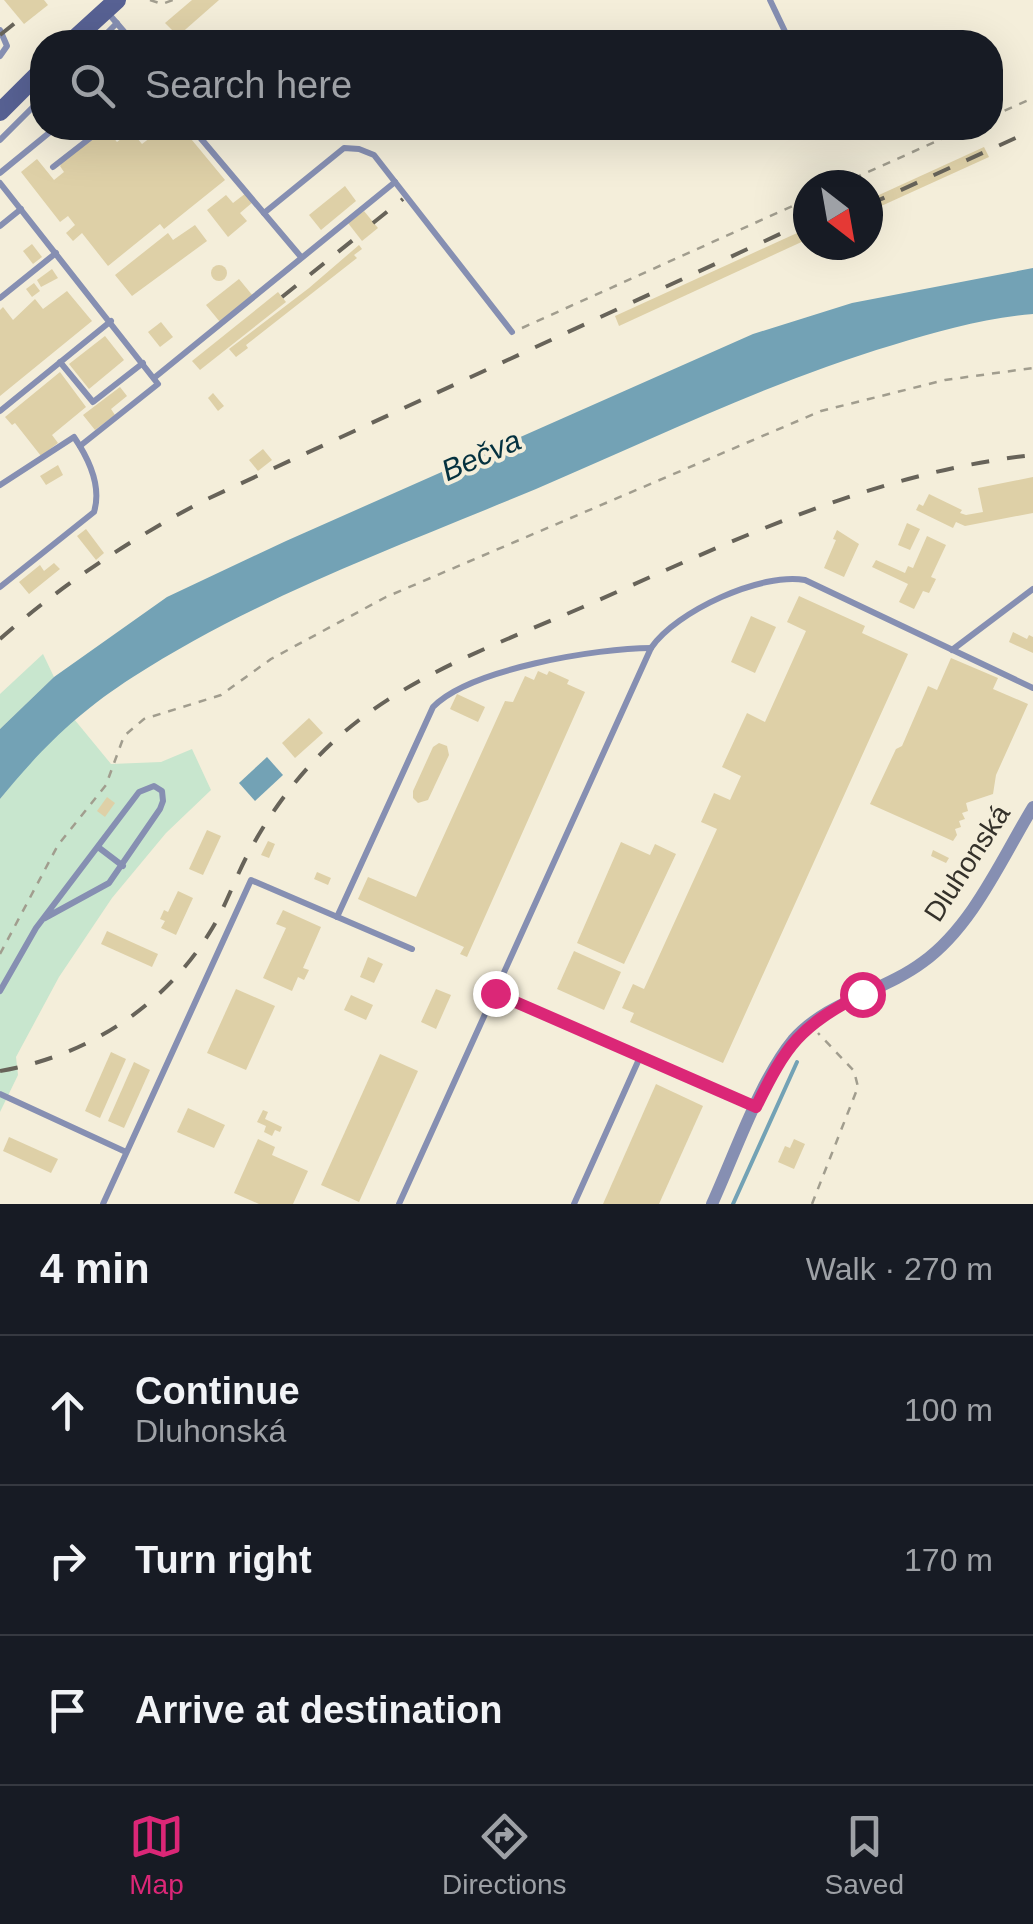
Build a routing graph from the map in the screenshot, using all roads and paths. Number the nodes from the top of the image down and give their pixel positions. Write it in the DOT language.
graph roads {
  1 [pos="150,0"];
  2 [pos="173,0"];
  3 [pos="770,0"];
  4 [pos="113,11"];
  5 [pos="0,30"];
  6 [pos="87,30"];
  7 [pos="784,30"];
  8 [pos="0,56"];
  9 [pos="30,82"];
  10 [pos="1033,98"];
  11 [pos="30,110"];
  12 [pos="1003,111"];
  13 [pos="0,112"];
  14 [pos="0,140"];
  15 [pos="40,140"];
  16 [pos="88,140"];
  17 [pos="202,140"];
  18 [pos="939,140"];
  19 [pos="54,166"];
  20 [pos="872,170"];
  21 [pos="0,173"];
  22 [pos="0,182"];
  23 [pos="395,182"];
  24 [pos="793,206"];
  25 [pos="21,209"];
  26 [pos="264,213"];
  27 [pos="0,226"];
  28 [pos="56,254"];
  29 [pos="301,257"];
  30 [pos="0,298"];
  31 [pos="111,321"];
  32 [pos="512,332"];
  33 [pos="60,362"];
  34 [pos="143,363"];
  35 [pos="1033,368"];
  36 [pos="154,378"];
  37 [pos="0,411"];
  38 [pos="80,446"];
  39 [pos="0,486"];
  40 [pos="0,587"];
  41 [pos="1033,589"];
  42 [pos="651,648"];
  43 [pos="952,650"];
  44 [pos="1033,688"];
  45 [pos="1033,807"];
  46 [pos="98,847"];
  47 [pos="123,866"];
  48 [pos="336,917"];
  49 [pos="45,918"];
  50 [pos="412,950"];
  51 [pos="0,954"];
  52 [pos="0,991"];
  53 [pos="495,993"];
  54 [pos="810,1024"];
  55 [pos="640,1057"];
  56 [pos="0,1094"];
  57 [pos="756,1107"];
  58 [pos="127,1152"];
  59 [pos="103,1204"];
  60 [pos="399,1204"];
  61 [pos="574,1204"];
  62 [pos="712,1204"];
  63 [pos="812,1204"];
  1 -- 2 [label="path"];
  3 -- 7 [label="lane"];
  4 -- 6 [label="main road"];
  5 -- 8 [label="lane"];
  9 -- 13 [label="main road"];
  10 -- 12 [label="path"];
  11 -- 14 [label="lane"];
  15 -- 21 [label="lane"];
  16 -- 19 [label="lane"];
  17 -- 26 [label="lane"];
  18 -- 20 [label="path"];
  22 -- 25 [label="lane"];
  23 -- 26 [label="lane"];
  23 -- 29 [label="lane"];
  23 -- 32 [label="lane"];
  24 -- 32 [label="path"];
  25 -- 27 [label="lane"];
  25 -- 28 [label="lane"];
  26 -- 29 [label="lane"];
  28 -- 30 [label="lane"];
  28 -- 31 [label="lane"];
  29 -- 36 [label="lane"];
  31 -- 33 [label="lane"];
  31 -- 34 [label="lane"];
  33 -- 34 [label="lane"];
  33 -- 37 [label="lane"];
  34 -- 36 [label="lane"];
  35 -- 51 [label="path"];
  36 -- 38 [label="lane"];
  38 -- 39 [label="lane"];
  38 -- 40 [label="lane"];
  41 -- 43 [label="lane"];
  42 -- 43 [label="lane"];
  42 -- 48 [label="lane"];
  42 -- 53 [label="lane"];
  43 -- 44 [label="lane"];
  45 -- 54 [label="street, Dluhonská"];
  46 -- 47 [label="lane"];
  46 -- 47 [label="lane"];
  46 -- 49 [label="lane"];
  47 -- 49 [label="lane"];
  48 -- 50 [label="lane"];
  48 -- 58 [label="lane"];
  49 -- 52 [label="lane"];
  53 -- 55 [label="lane"];
  53 -- 60 [label="lane"];
  54 -- 57 [label="street, Dluhonská"];
  54 -- 63 [label="path"];
  55 -- 57 [label="lane"];
  55 -- 61 [label="lane"];
  56 -- 58 [label="lane"];
  57 -- 62 [label="street, Dluhonská"];
  58 -- 59 [label="lane"];
}
